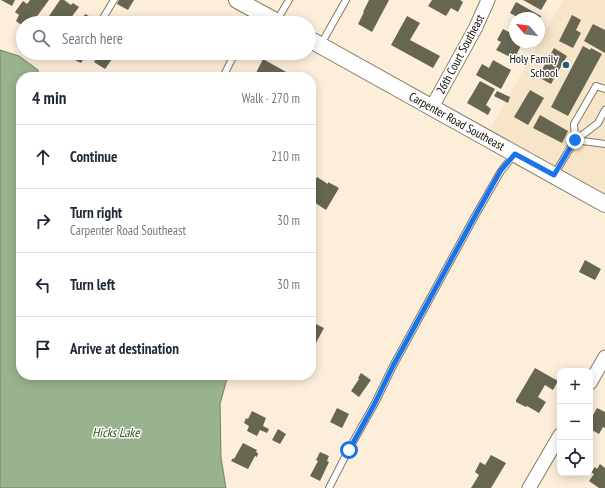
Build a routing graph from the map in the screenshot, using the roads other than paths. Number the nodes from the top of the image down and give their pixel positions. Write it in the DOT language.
graph roads {
  1 [pos="114,0"];
  2 [pos="237,0"];
  3 [pos="289,0"];
  4 [pos="346,0"];
  5 [pos="488,0"];
  6 [pos="104,16"];
  7 [pos="252,16"];
  8 [pos="281,16"];
  9 [pos="316,39"];
  10 [pos="316,43"];
  11 [pos="232,60"];
  12 [pos="226,72"];
  13 [pos="605,89"];
  14 [pos="432,107"];
  15 [pos="605,110"];
  16 [pos="575,140"];
  17 [pos="605,144"];
  18 [pos="515,154"];
  19 [pos="554,175"];
  20 [pos="605,204"];
  21 [pos="605,357"];
  22 [pos="593,378"];
  23 [pos="557,440"];
  24 [pos="328,488"];
  25 [pos="529,488"];
  1 -- 6 [label="lane"];
  2 -- 7 [label="street"];
  3 -- 8 [label="lane"];
  4 -- 9 [label="lane"];
  5 -- 14 [label="street, 26th Court Southeast"];
  10 -- 14 [label="street, Carpenter Road Southeast"];
  11 -- 12 [label="lane"];
  13 -- 16 [label="lane"];
  14 -- 18 [label="street, Carpenter Road Southeast"];
  15 -- 16 [label="lane"];
  16 -- 17 [label="lane"];
  16 -- 19 [label="lane"];
  18 -- 19 [label="street, Carpenter Road Southeast"];
  18 -- 24 [label="lane"];
  19 -- 20 [label="street, Carpenter Road Southeast"];
  21 -- 22 [label="street"];
  23 -- 25 [label="street"];
}
